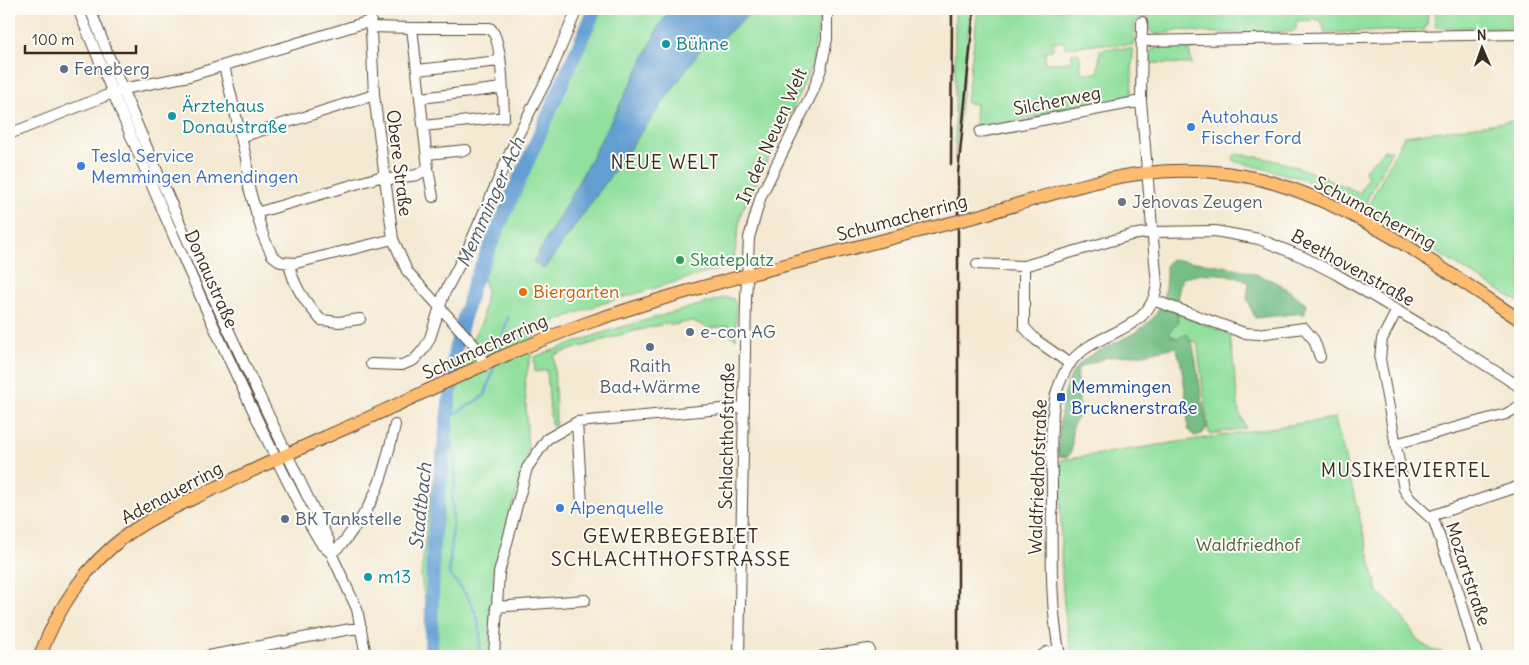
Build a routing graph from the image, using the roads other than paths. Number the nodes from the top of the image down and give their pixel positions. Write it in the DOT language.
graph roads {
  1 [pos="78,9"];
  2 [pos="90,9"];
  3 [pos="370,9"];
  4 [pos="577,9"];
  5 [pos="827,9"];
  6 [pos="1142,22"];
  7 [pos="370,24"];
  8 [pos="412,28"];
  9 [pos="1520,34"];
  10 [pos="1141,41"];
  11 [pos="499,60"];
  12 [pos="224,66"];
  13 [pos="417,70"];
  14 [pos="123,88"];
  15 [pos="502,88"];
  16 [pos="111,93"];
  17 [pos="374,95"];
  18 [pos="420,98"];
  19 [pos="1141,101"];
  20 [pos="424,126"];
  21 [pos="980,132"];
  22 [pos="9,134"];
  23 [pos="241,137"];
  24 [pos="466,150"];
  25 [pos="427,154"];
  26 [pos="428,168"];
  27 [pos="1147,173"];
  28 [pos="384,178"];
  29 [pos="433,197"];
  30 [pos="256,213"];
  31 [pos="1153,232"];
  32 [pos="393,240"];
  33 [pos="289,263"];
  34 [pos="977,264"];
  35 [pos="1024,266"];
  36 [pos="747,276"];
  37 [pos="1153,300"];
  38 [pos="439,307"];
  39 [pos="1398,310"];
  40 [pos="360,320"];
  41 [pos="1520,320"];
  42 [pos="1320,357"];
  43 [pos="371,364"];
  44 [pos="489,364"];
  45 [pos="1070,364"];
  46 [pos="1520,387"];
  47 [pos="1520,406"];
  48 [pos="744,407"];
  49 [pos="577,422"];
  50 [pos="395,425"];
  51 [pos="1395,444"];
  52 [pos="282,456"];
  53 [pos="1520,486"];
  54 [pos="582,505"];
  55 [pos="1431,516"];
  56 [pos="331,553"];
  57 [pos="585,600"];
  58 [pos="496,607"];
  59 [pos="361,627"];
  60 [pos="869,648"];
  61 [pos="1060,653"];
  62 [pos="40,656"];
  63 [pos="208,656"];
  64 [pos="366,656"];
  65 [pos="494,656"];
  66 [pos="739,656"];
  67 [pos="823,656"];
  68 [pos="1041,656"];
  69 [pos="1477,656"];
  1 -- 16 [label="street, Donaustraße"];
  2 -- 14 [label="street, Donaustraße"];
  3 -- 7 [label="street, Obere Straße"];
  4 -- 38 [label="street"];
  5 -- 36 [label="street, In der Neuen Welt"];
  6 -- 10 [label="street"];
  7 -- 8 [label="street"];
  7 -- 12 [label="street"];
  7 -- 17 [label="street, Obere Straße"];
  8 -- 11 [label="street"];
  8 -- 13 [label="street"];
  9 -- 10 [label="street"];
  10 -- 19 [label="street"];
  11 -- 13 [label="street"];
  11 -- 15 [label="street"];
  12 -- 14 [label="street"];
  12 -- 23 [label="street"];
  13 -- 18 [label="street"];
  14 -- 16 [label="street"];
  14 -- 52 [label="street, Donaustraße"];
  15 -- 18 [label="street"];
  15 -- 20 [label="street"];
  16 -- 22 [label="street"];
  16 -- 52 [label="street, Donaustraße"];
  17 -- 23 [label="street"];
  17 -- 28 [label="street, Obere Straße"];
  18 -- 20 [label="street"];
  19 -- 21 [label="street, Silcherweg"];
  19 -- 27 [label="street"];
  20 -- 25 [label="street"];
  23 -- 30 [label="street"];
  24 -- 25 [label="street"];
  25 -- 26 [label="street"];
  26 -- 28 [label="street"];
  26 -- 29 [label="street"];
  27 -- 31 [label="street"];
  27 -- 36 [label="main road, Schumacherring, bridge"];
  27 -- 41 [label="main road, Schumacherring"];
  28 -- 30 [label="street"];
  28 -- 32 [label="street, Obere Straße"];
  30 -- 33 [label="street"];
  31 -- 35 [label="street, Beethovenstraße"];
  31 -- 37 [label="street"];
  31 -- 39 [label="street, Beethovenstraße"];
  32 -- 33 [label="street"];
  32 -- 38 [label="street, Obere Straße"];
  33 -- 40 [label="street"];
  34 -- 35 [label="street, Beethovenstraße"];
  35 -- 45 [label="street"];
  36 -- 44 [label="main road, Schumacherring"];
  36 -- 48 [label="street, Schlachthofstraße"];
  37 -- 42 [label="street"];
  37 -- 45 [label="street, Waldfriedhofstraße"];
  38 -- 43 [label="street"];
  38 -- 44 [label="street, Obere Straße"];
  39 -- 46 [label="street, Beethovenstraße"];
  39 -- 51 [label="street, Mozartstraße"];
  44 -- 52 [label="main road, Schumacherring"];
  45 -- 61 [label="street, Waldfriedhofstraße"];
  47 -- 51 [label="street"];
  48 -- 49 [label="street"];
  48 -- 66 [label="street, Schlachthofstraße"];
  49 -- 54 [label="street"];
  49 -- 58 [label="street"];
  50 -- 56 [label="street"];
  51 -- 55 [label="street, Mozartstraße"];
  52 -- 56 [label="street, Donaustraße"];
  52 -- 62 [label="main road, Adenauerring"];
  53 -- 55 [label="street"];
  55 -- 69 [label="street, Mozartstraße"];
  56 -- 59 [label="street, Donaustraße"];
  57 -- 58 [label="street"];
  58 -- 65 [label="street"];
  59 -- 63 [label="street"];
  59 -- 64 [label="street, Donaustraße"];
  60 -- 67 [label="street"];
  61 -- 68 [label="street, Waldfriedhofstraße"];
}
